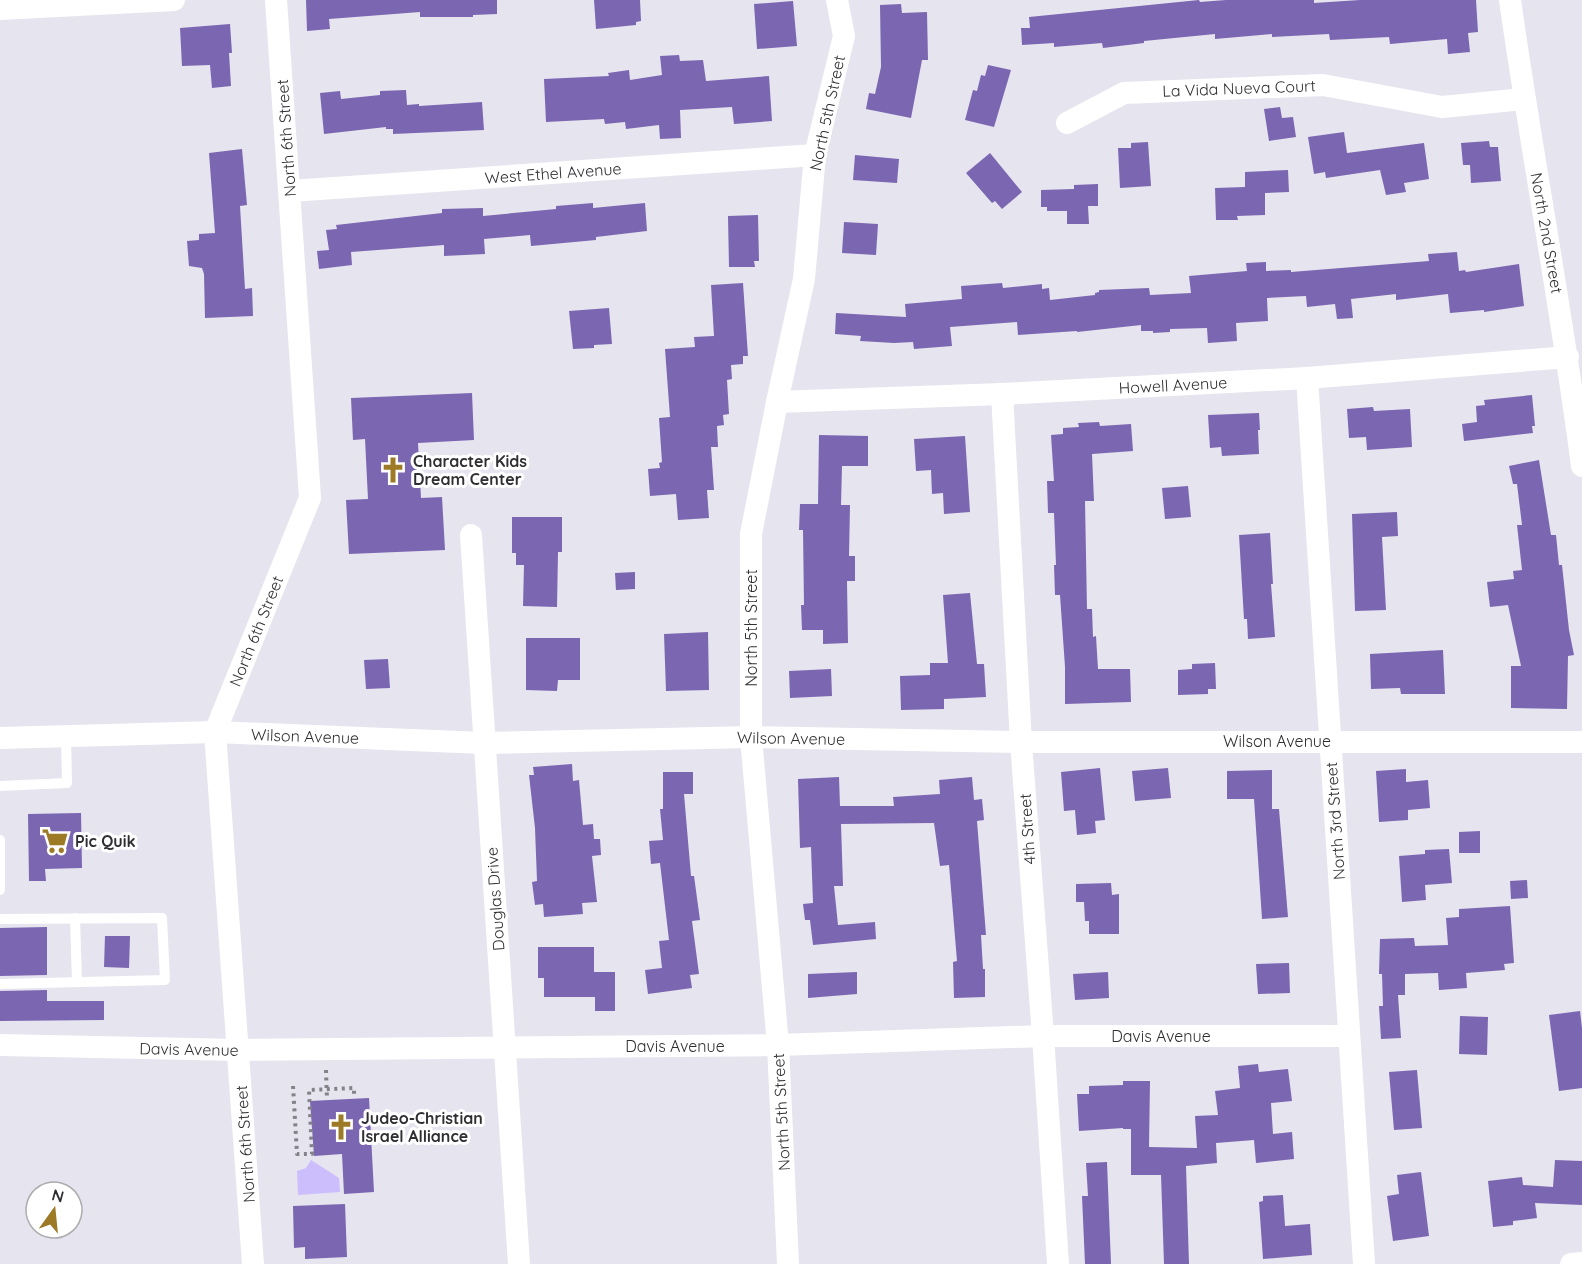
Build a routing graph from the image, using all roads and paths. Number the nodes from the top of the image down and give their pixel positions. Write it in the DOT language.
graph roads {
  1 [pos="174,0"];
  2 [pos="276,0"];
  3 [pos="837,0"];
  4 [pos="1510,0"];
  5 [pos="0,9"];
  6 [pos="1524,99"];
  7 [pos="1067,123"];
  8 [pos="815,155"];
  9 [pos="290,191"];
  10 [pos="1568,357"];
  11 [pos="1307,378"];
  12 [pos="1002,394"];
  13 [pos="777,402"];
  14 [pos="1582,466"];
  15 [pos="471,535"];
  16 [pos="215,732"];
  17 [pos="66,736"];
  18 [pos="751,737"];
  19 [pos="0,738"];
  20 [pos="1329,741"];
  21 [pos="1021,742"];
  22 [pos="1582,742"];
  23 [pos="483,743"];
  24 [pos="0,786"];
  25 [pos="0,840"];
  26 [pos="0,890"];
  27 [pos="75,918"];
  28 [pos="0,919"];
  29 [pos="77,982"];
  30 [pos="0,984"];
  31 [pos="1043,1036"];
  32 [pos="1349,1036"];
  33 [pos="0,1045"];
  34 [pos="778,1045"];
  35 [pos="506,1047"];
  36 [pos="239,1050"];
  37 [pos="326,1064"];
  38 [pos="293,1086"];
  39 [pos="327,1090"];
  40 [pos="354,1096"];
  41 [pos="327,1100"];
  42 [pos="1582,1263"];
  43 [pos="253,1264"];
  44 [pos="519,1264"];
  45 [pos="788,1264"];
  46 [pos="1058,1264"];
  47 [pos="1364,1264"];
  48 [pos="1571,1264"];
  1 -- 5 [label="street"];
  2 -- 9 [label="street, North 6th Street"];
  3 -- 8 [label="street, North 5th Street"];
  4 -- 6 [label="street, North 2nd Street"];
  6 -- 7 [label="street, La Vida Nueva Court"];
  6 -- 10 [label="street, North 2nd Street"];
  8 -- 9 [label="street, West Ethel Avenue"];
  8 -- 13 [label="street, North 5th Street"];
  9 -- 16 [label="street, North 6th Street"];
  10 -- 11 [label="street, Howell Avenue"];
  10 -- 14 [label="street, North 2nd Street"];
  11 -- 12 [label="street, Howell Avenue"];
  11 -- 20 [label="street, North 3rd Street"];
  12 -- 13 [label="street, Howell Avenue"];
  12 -- 21 [label="street, 4th Street"];
  13 -- 18 [label="street, North 5th Street"];
  15 -- 23 [label="street, Douglas Drive"];
  16 -- 17 [label="street, Wilson Avenue"];
  16 -- 23 [label="street, Wilson Avenue"];
  16 -- 36 [label="street, North 6th Street"];
  17 -- 19 [label="street, Wilson Avenue"];
  17 -- 24 [label="lane"];
  18 -- 21 [label="street, Wilson Avenue"];
  18 -- 23 [label="street, Wilson Avenue"];
  18 -- 34 [label="street, North 5th Street"];
  20 -- 21 [label="street, Wilson Avenue"];
  20 -- 22 [label="street, Wilson Avenue"];
  20 -- 32 [label="street, North 3rd Street"];
  21 -- 31 [label="street, 4th Street"];
  23 -- 35 [label="street, Douglas Drive"];
  25 -- 26 [label="lane"];
  27 -- 28 [label="lane"];
  27 -- 29 [label="lane"];
  27 -- 29 [label="lane"];
  29 -- 30 [label="lane"];
  31 -- 32 [label="street, Davis Avenue"];
  31 -- 34 [label="street, Davis Avenue"];
  31 -- 46 [label="street, 4th Street"];
  32 -- 47 [label="street, North 3rd Street"];
  33 -- 36 [label="street, Davis Avenue"];
  34 -- 35 [label="street, Davis Avenue"];
  34 -- 45 [label="street, North 5th Street"];
  35 -- 36 [label="street, Davis Avenue"];
  35 -- 44 [label="street, Douglas Drive"];
  36 -- 43 [label="street, North 6th Street"];
  37 -- 39 [label="path"];
  38 -- 39 [label="path"];
  39 -- 40 [label="path"];
  39 -- 41 [label="path"];
  42 -- 48 [label="street"];
}
